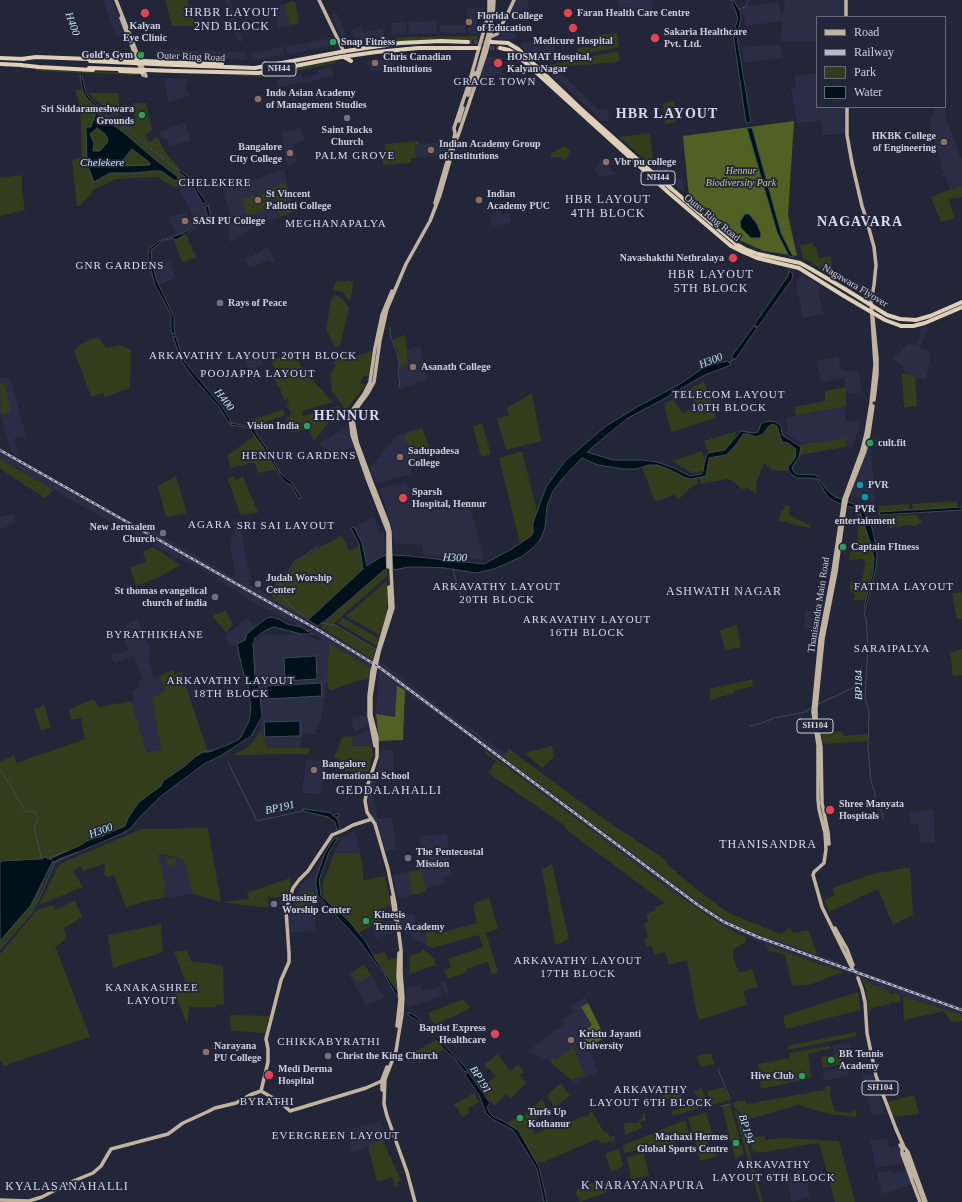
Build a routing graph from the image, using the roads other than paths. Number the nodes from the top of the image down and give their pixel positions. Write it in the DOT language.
graph roads {
  1 [pos="115,0"];
  2 [pos="321,0"];
  3 [pos="491,0"];
  4 [pos="513,0"];
  5 [pos="847,0"];
  6 [pos="847,16"];
  7 [pos="383,38"];
  8 [pos="490,39"];
  9 [pos="468,42"];
  10 [pos="379,46"];
  11 [pos="478,48"];
  12 [pos="500,48"];
  13 [pos="345,51"];
  14 [pos="343,57"];
  15 [pos="0,58"];
  16 [pos="21,59"];
  17 [pos="137,59"];
  18 [pos="351,62"];
  19 [pos="0,64"];
  20 [pos="20,65"];
  21 [pos="229,67"];
  22 [pos="1,70"];
  23 [pos="227,72"];
  24 [pos="144,74"];
  25 [pos="548,77"];
  26 [pos="553,79"];
  27 [pos="541,81"];
  28 [pos="553,88"];
  29 [pos="848,108"];
  30 [pos="458,128"];
  31 [pos="455,132"];
  32 [pos="458,137"];
  33 [pos="441,186"];
  34 [pos="419,237"];
  35 [pos="786,262"];
  36 [pos="806,268"];
  37 [pos="962,302"];
  38 [pos="962,307"];
  39 [pos="941,316"];
  40 [pos="895,322"];
  41 [pos="928,325"];
  42 [pos="893,327"];
  43 [pos="372,821"];
  44 [pos="854,969"];
  45 [pos="857,977"];
  46 [pos="383,1080"];
  47 [pos="261,1091"];
  48 [pos="903,1148"];
  49 [pos="913,1165"];
  50 [pos="907,1167"];
  51 [pos="0,1200"];
  52 [pos="415,1202"];
  53 [pos="923,1202"];
  1 -- 17 [label="main road"];
  2 -- 13 [label="main road"];
  3 -- 8 [label="main road"];
  3 -- 30 [label="main road, bridge"];
  3 -- 31 [label="main road"];
  4 -- 8 [label="main road"];
  5 -- 6 [label="main road"];
  7 -- 10 [label="highway"];
  8 -- 25 [label="highway, Outer Ring Road / NH44"];
  8 -- 32 [label="main road"];
  9 -- 10 [label="highway, NH44"];
  10 -- 13 [label="highway, Outer Ring Road / NH44"];
  11 -- 14 [label="highway, NH44"];
  12 -- 28 [label="highway, NH44"];
  13 -- 21 [label="highway, Outer Ring Road / NH44"];
  14 -- 18 [label="highway"];
  14 -- 23 [label="highway, Outer Ring Road / NH44"];
  15 -- 16 [label="highway, Outer Ring Road / NH44"];
  16 -- 17 [label="highway"];
  16 -- 21 [label="highway, Outer Ring Road / NH44, bridge"];
  17 -- 21 [label="highway"];
  17 -- 24 [label="main road"];
  19 -- 20 [label="highway, Outer Ring Road / NH44"];
  19 -- 22 [label="highway"];
  20 -- 23 [label="highway, Outer Ring Road / NH44, bridge"];
  20 -- 24 [label="highway"];
  23 -- 24 [label="highway"];
  25 -- 26 [label="highway"];
  25 -- 35 [label="highway, Outer Ring Road / NH44"];
  27 -- 28 [label="highway"];
  28 -- 35 [label="highway, Outer Ring Road / NH44"];
  29 -- 44 [label="main road, Thanisandra Main Road / SH104"];
  30 -- 31 [label="main road"];
  30 -- 32 [label="main road"];
  31 -- 33 [label="main road"];
  32 -- 33 [label="main road"];
  33 -- 34 [label="main road"];
  33 -- 34 [label="main road"];
  34 -- 43 [label="main road"];
  35 -- 36 [label="highway, Outer Ring Road / NH44"];
  36 -- 37 [label="highway, Nagawara Flyover / NH44, bridge"];
  36 -- 39 [label="highway, Nagawara Flyover / NH44, bridge"];
  38 -- 39 [label="highway, NH44"];
  39 -- 41 [label="highway"];
  40 -- 42 [label="highway"];
  43 -- 46 [label="main road"];
  43 -- 47 [label="main road"];
  45 -- 48 [label="main road, SH104"];
  46 -- 47 [label="main road"];
  46 -- 52 [label="main road"];
  47 -- 51 [label="main road"];
  48 -- 49 [label="main road, SH104"];
  48 -- 50 [label="main road, SH104"];
  48 -- 53 [label="main road, SH104, bridge"];
  49 -- 50 [label="main road"];
  49 -- 53 [label="main road, SH104"];
  50 -- 53 [label="main road, SH104"];
}
